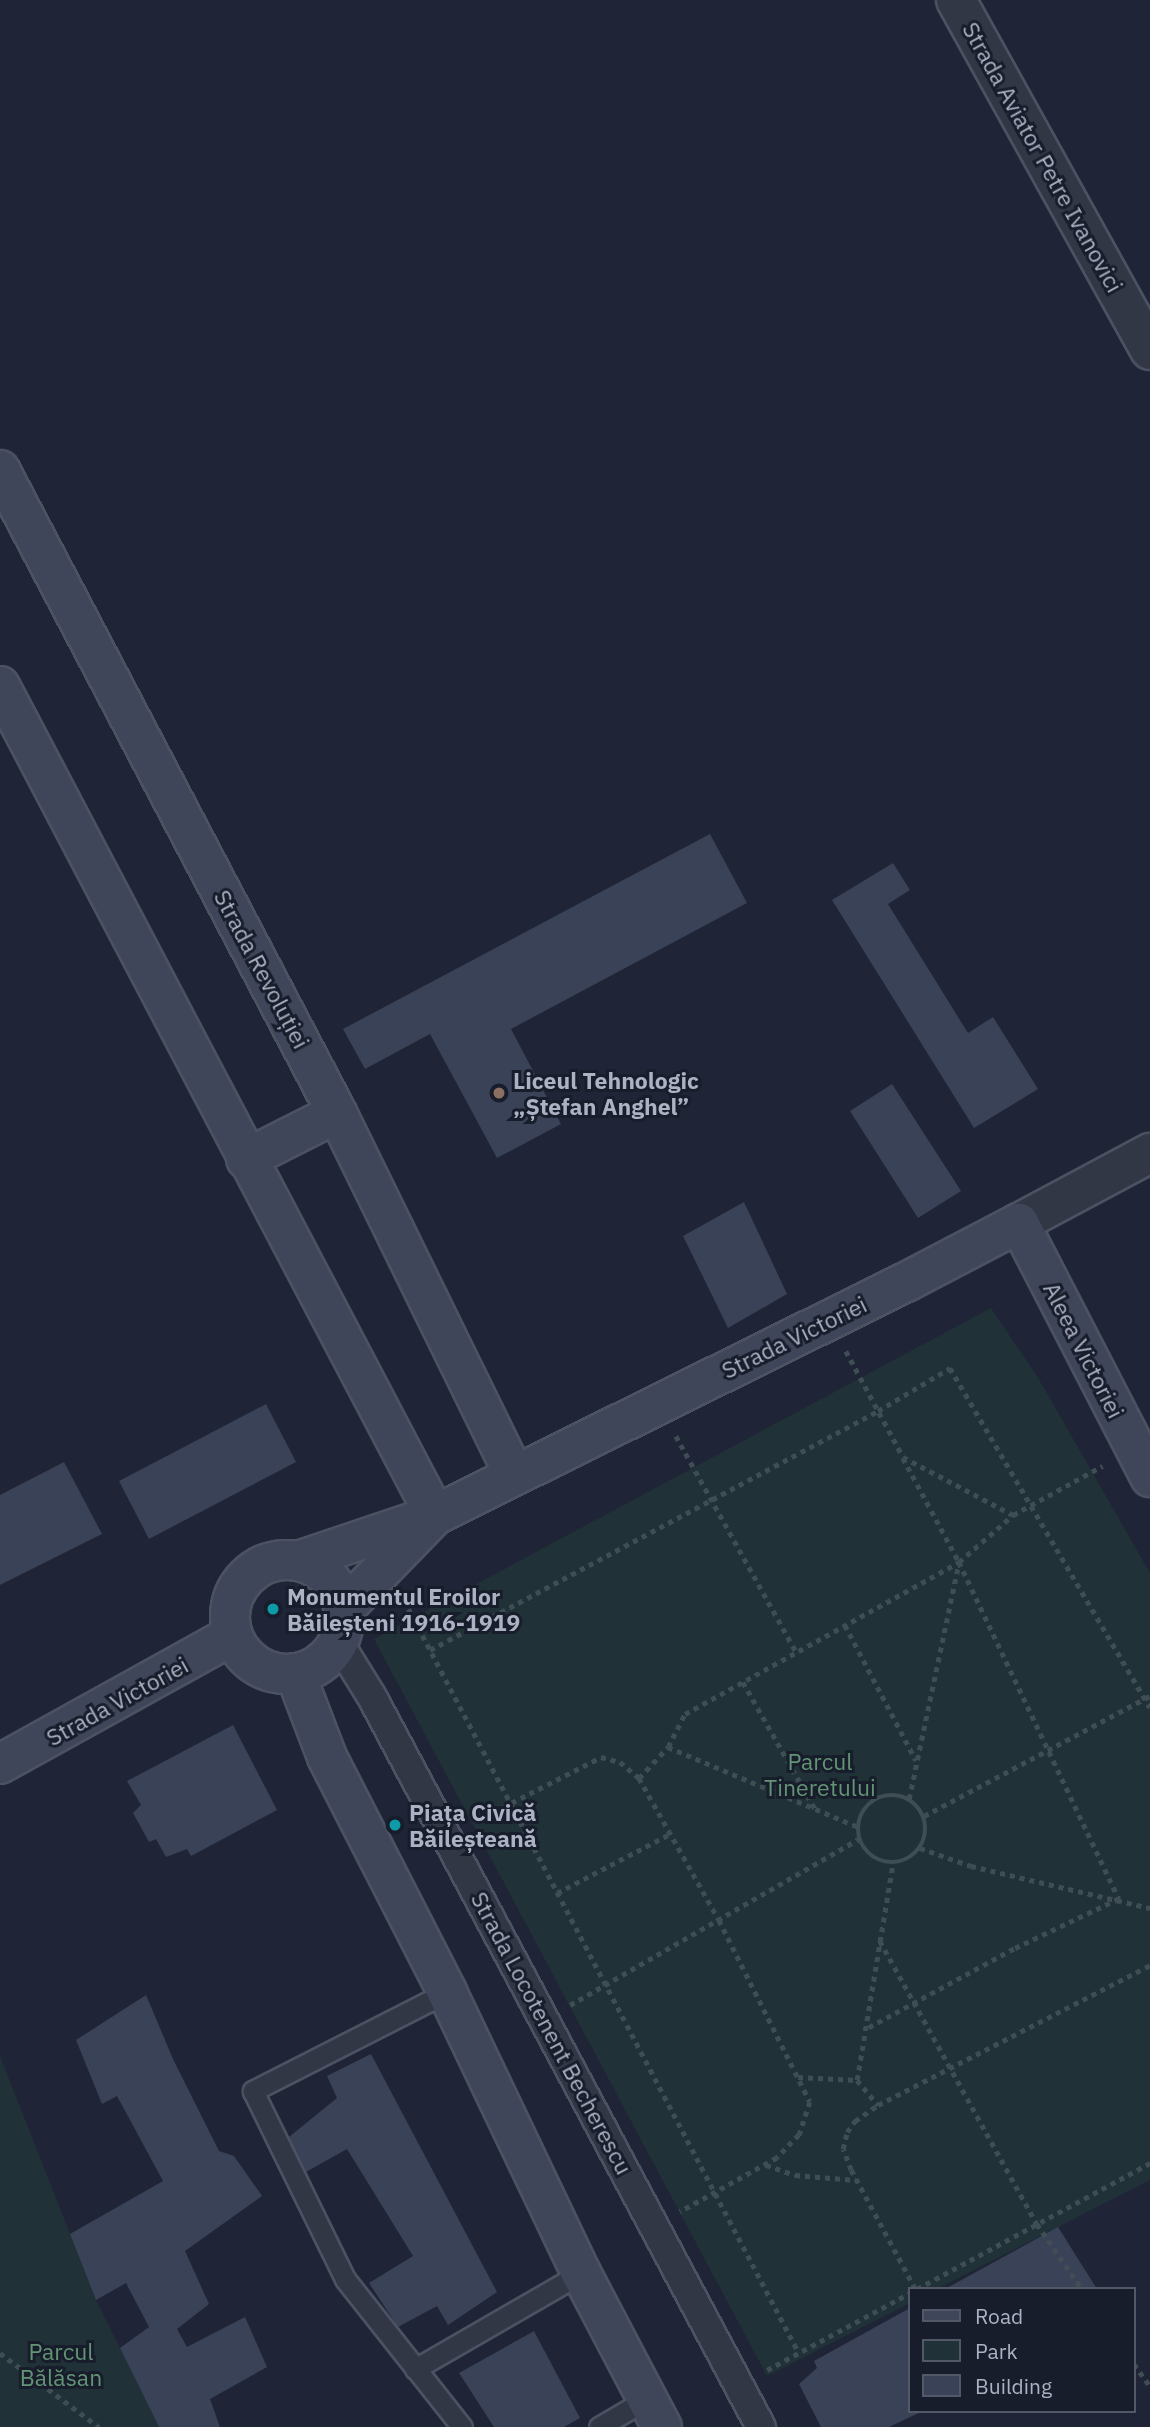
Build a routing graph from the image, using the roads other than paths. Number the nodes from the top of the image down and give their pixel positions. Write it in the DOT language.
graph roads {
  1 [pos="956,0"];
  2 [pos="1150,351"];
  3 [pos="3,485"];
  4 [pos="0,686"];
  5 [pos="337,1113"];
  6 [pos="1150,1153"];
  7 [pos="246,1159"];
  8 [pos="1018,1223"];
  9 [pos="1143,1463"];
  10 [pos="514,1474"];
  11 [pos="435,1515"];
  12 [pos="298,1560"];
  13 [pos="341,1625"];
  14 [pos="233,1635"];
  15 [pos="295,1673"];
  16 [pos="0,1765"];
  17 [pos="447,1992"];
  18 [pos="581,2273"];
  19 [pos="415,2369"];
  20 [pos="654,2413"];
  21 [pos="462,2427"];
  22 [pos="599,2427"];
  23 [pos="761,2427"];
  1 -- 2 [label="street, Strada Aviator Petre Ivanovici"];
  3 -- 5 [label="main road, Strada Revoluției"];
  4 -- 7 [label="main road"];
  5 -- 7 [label="main road"];
  5 -- 10 [label="main road, Strada Revoluției"];
  6 -- 8 [label="street, Strada Victoriei"];
  7 -- 11 [label="main road"];
  8 -- 9 [label="main road, Aleea Victoriei"];
  8 -- 10 [label="main road, Strada Victoriei"];
  10 -- 11 [label="main road, Strada Victoriei"];
  11 -- 12 [label="main road, Strada Victoriei"];
  11 -- 13 [label="main road, Strada Victoriei"];
  12 -- 13 [label="main road"];
  12 -- 14 [label="main road"];
  13 -- 15 [label="main road"];
  13 -- 23 [label="street, Strada Locotenent Becherescu"];
  14 -- 15 [label="main road"];
  14 -- 16 [label="main road, Strada Victoriei"];
  15 -- 17 [label="main road"];
  17 -- 18 [label="main road"];
  17 -- 19 [label="lane"];
  18 -- 19 [label="lane"];
  18 -- 20 [label="main road"];
  19 -- 21 [label="lane"];
  20 -- 22 [label="lane"];
}
